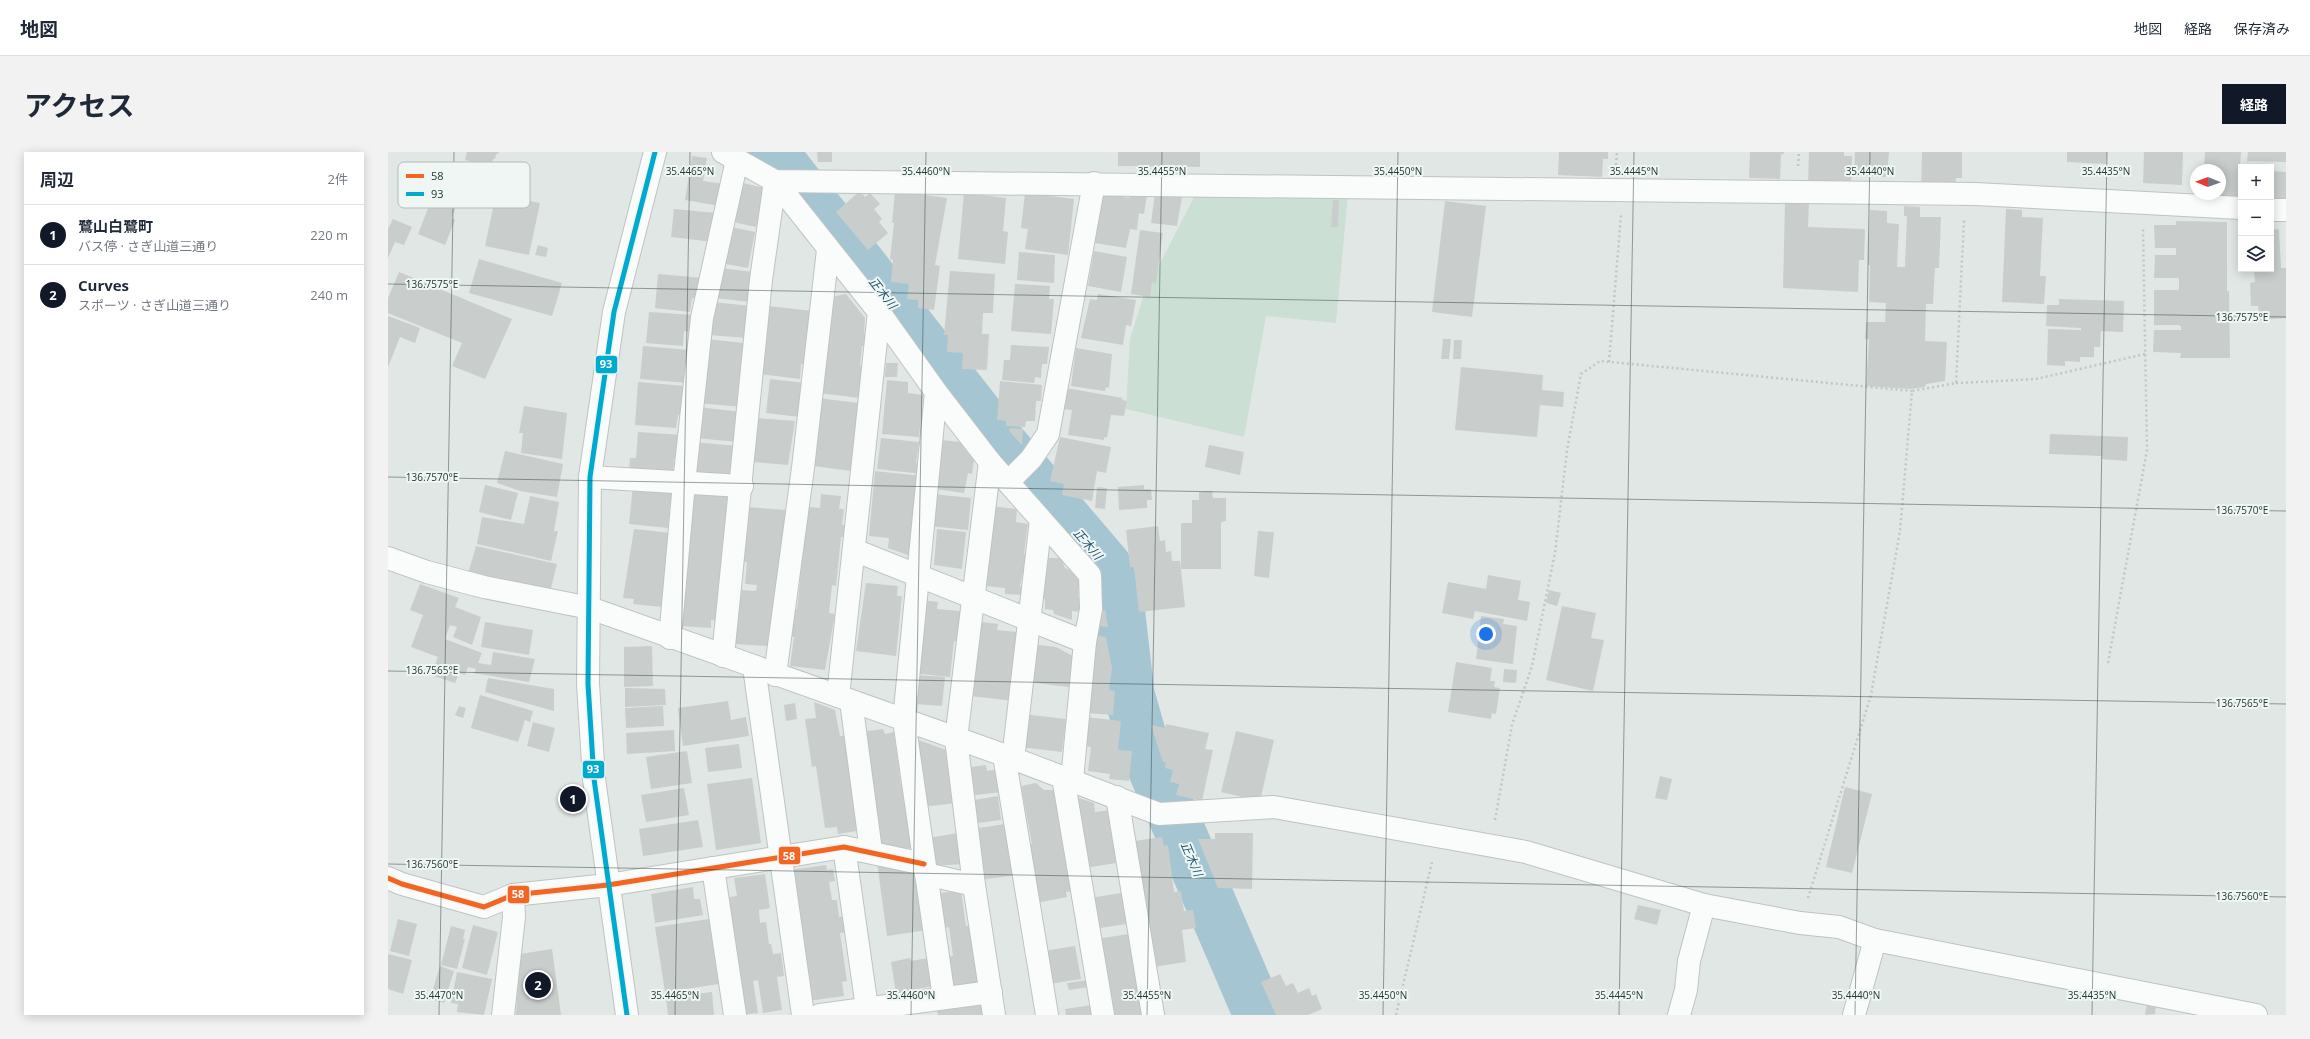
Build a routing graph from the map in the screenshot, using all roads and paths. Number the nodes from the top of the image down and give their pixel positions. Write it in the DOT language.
graph roads {
  1 [pos="655,152"];
  2 [pos="730,156"];
  3 [pos="778,181"];
  4 [pos="1094,183"];
  5 [pos="1623,189"];
  6 [pos="1966,195"];
  7 [pos="2143,203"];
  8 [pos="2238,208"];
  9 [pos="2274,210"];
  10 [pos="2286,210"];
  11 [pos="828,250"];
  12 [pos="879,312"];
  13 [pos="2145,354"];
  14 [pos="1609,362"];
  15 [pos="1956,383"];
  16 [pos="1912,391"];
  17 [pos="936,392"];
  18 [pos="990,462"];
  19 [pos="590,478"];
  20 [pos="1011,479"];
  21 [pos="684,483"];
  22 [pos="742,486"];
  23 [pos="1041,520"];
  24 [pos="854,550"];
  25 [pos="388,558"];
  26 [pos="918,576"];
  27 [pos="973,598"];
  28 [pos="590,608"];
  29 [pos="1029,620"];
  30 [pos="670,638"];
  31 [pos="1085,642"];
  32 [pos="723,656"];
  33 [pos="2108,663"];
  34 [pos="754,667"];
  35 [pos="775,675"];
  36 [pos="844,699"];
  37 [pos="904,720"];
  38 [pos="956,739"];
  39 [pos="1009,757"];
  40 [pos="1068,779"];
  41 [pos="1117,797"];
  42 [pos="1438,836"];
  43 [pos="1490,846"];
  44 [pos="844,847"];
  45 [pos="871,852"];
  46 [pos="781,857"];
  47 [pos="713,868"];
  48 [pos="925,869"];
  49 [pos="388,878"];
  50 [pos="608,885"];
  51 [pos="974,885"];
  52 [pos="513,896"];
  53 [pos="1704,905"];
  54 [pos="1800,923"];
  55 [pos="1875,940"];
  56 [pos="991,992"];
  57 [pos="936,1004"];
  58 [pos="868,1012"];
  59 [pos="503,1015"];
  60 [pos="627,1015"];
  61 [pos="735,1015"];
  62 [pos="803,1015"];
  63 [pos="820,1015"];
  64 [pos="994,1015"];
  65 [pos="1047,1015"];
  66 [pos="1103,1015"];
  67 [pos="1153,1015"];
  68 [pos="1396,1015"];
  69 [pos="1679,1015"];
  70 [pos="1854,1015"];
  71 [pos="2256,1015"];
  1 -- 19 [label="street"];
  2 -- 3 [label="street"];
  2 -- 21 [label="street"];
  3 -- 4 [label="street"];
  3 -- 11 [label="street"];
  3 -- 22 [label="street"];
  4 -- 5 [label="street"];
  4 -- 20 [label="street"];
  5 -- 6 [label="street"];
  5 -- 14 [label="path"];
  6 -- 7 [label="street"];
  6 -- 15 [label="path"];
  7 -- 8 [label="street"];
  7 -- 13 [label="path"];
  9 -- 10 [label="street"];
  11 -- 12 [label="street"];
  11 -- 35 [label="street"];
  12 -- 17 [label="street"];
  12 -- 24 [label="street"];
  13 -- 15 [label="path"];
  13 -- 33 [label="path"];
  14 -- 16 [label="path"];
  14 -- 43 [label="path"];
  15 -- 16 [label="path"];
  16 -- 54 [label="path"];
  17 -- 18 [label="street"];
  17 -- 26 [label="street"];
  18 -- 20 [label="street"];
  18 -- 27 [label="street"];
  19 -- 21 [label="street"];
  19 -- 28 [label="street"];
  20 -- 23 [label="street"];
  21 -- 22 [label="street"];
  21 -- 30 [label="street"];
  22 -- 32 [label="street"];
  23 -- 29 [label="street"];
  23 -- 31 [label="street"];
  24 -- 26 [label="street"];
  24 -- 36 [label="street"];
  25 -- 28 [label="street"];
  26 -- 27 [label="street"];
  26 -- 37 [label="street"];
  27 -- 29 [label="street"];
  27 -- 38 [label="street"];
  28 -- 30 [label="street"];
  28 -- 50 [label="street"];
  29 -- 31 [label="street"];
  29 -- 39 [label="street"];
  30 -- 32 [label="street"];
  31 -- 40 [label="street"];
  32 -- 34 [label="street"];
  34 -- 35 [label="street"];
  34 -- 46 [label="street"];
  35 -- 36 [label="street"];
  36 -- 37 [label="street"];
  36 -- 45 [label="street"];
  37 -- 38 [label="street"];
  37 -- 48 [label="street"];
  38 -- 39 [label="street"];
  38 -- 51 [label="street"];
  39 -- 40 [label="street"];
  39 -- 65 [label="street"];
  40 -- 41 [label="street"];
  40 -- 66 [label="street"];
  41 -- 42 [label="street"];
  41 -- 67 [label="street"];
  42 -- 43 [label="street"];
  42 -- 68 [label="path"];
  43 -- 53 [label="street"];
  44 -- 45 [label="street"];
  44 -- 46 [label="street"];
  44 -- 58 [label="street"];
  45 -- 48 [label="street"];
  46 -- 47 [label="street"];
  46 -- 62 [label="street"];
  47 -- 50 [label="street"];
  47 -- 61 [label="street"];
  48 -- 51 [label="street"];
  48 -- 57 [label="street"];
  49 -- 52 [label="street"];
  50 -- 52 [label="street"];
  50 -- 60 [label="street"];
  51 -- 56 [label="street"];
  52 -- 59 [label="street"];
  53 -- 54 [label="street"];
  53 -- 69 [label="street"];
  54 -- 55 [label="street"];
  55 -- 70 [label="street"];
  55 -- 71 [label="street"];
  56 -- 57 [label="street"];
  56 -- 64 [label="street"];
  57 -- 58 [label="street"];
  58 -- 63 [label="street"];
}
